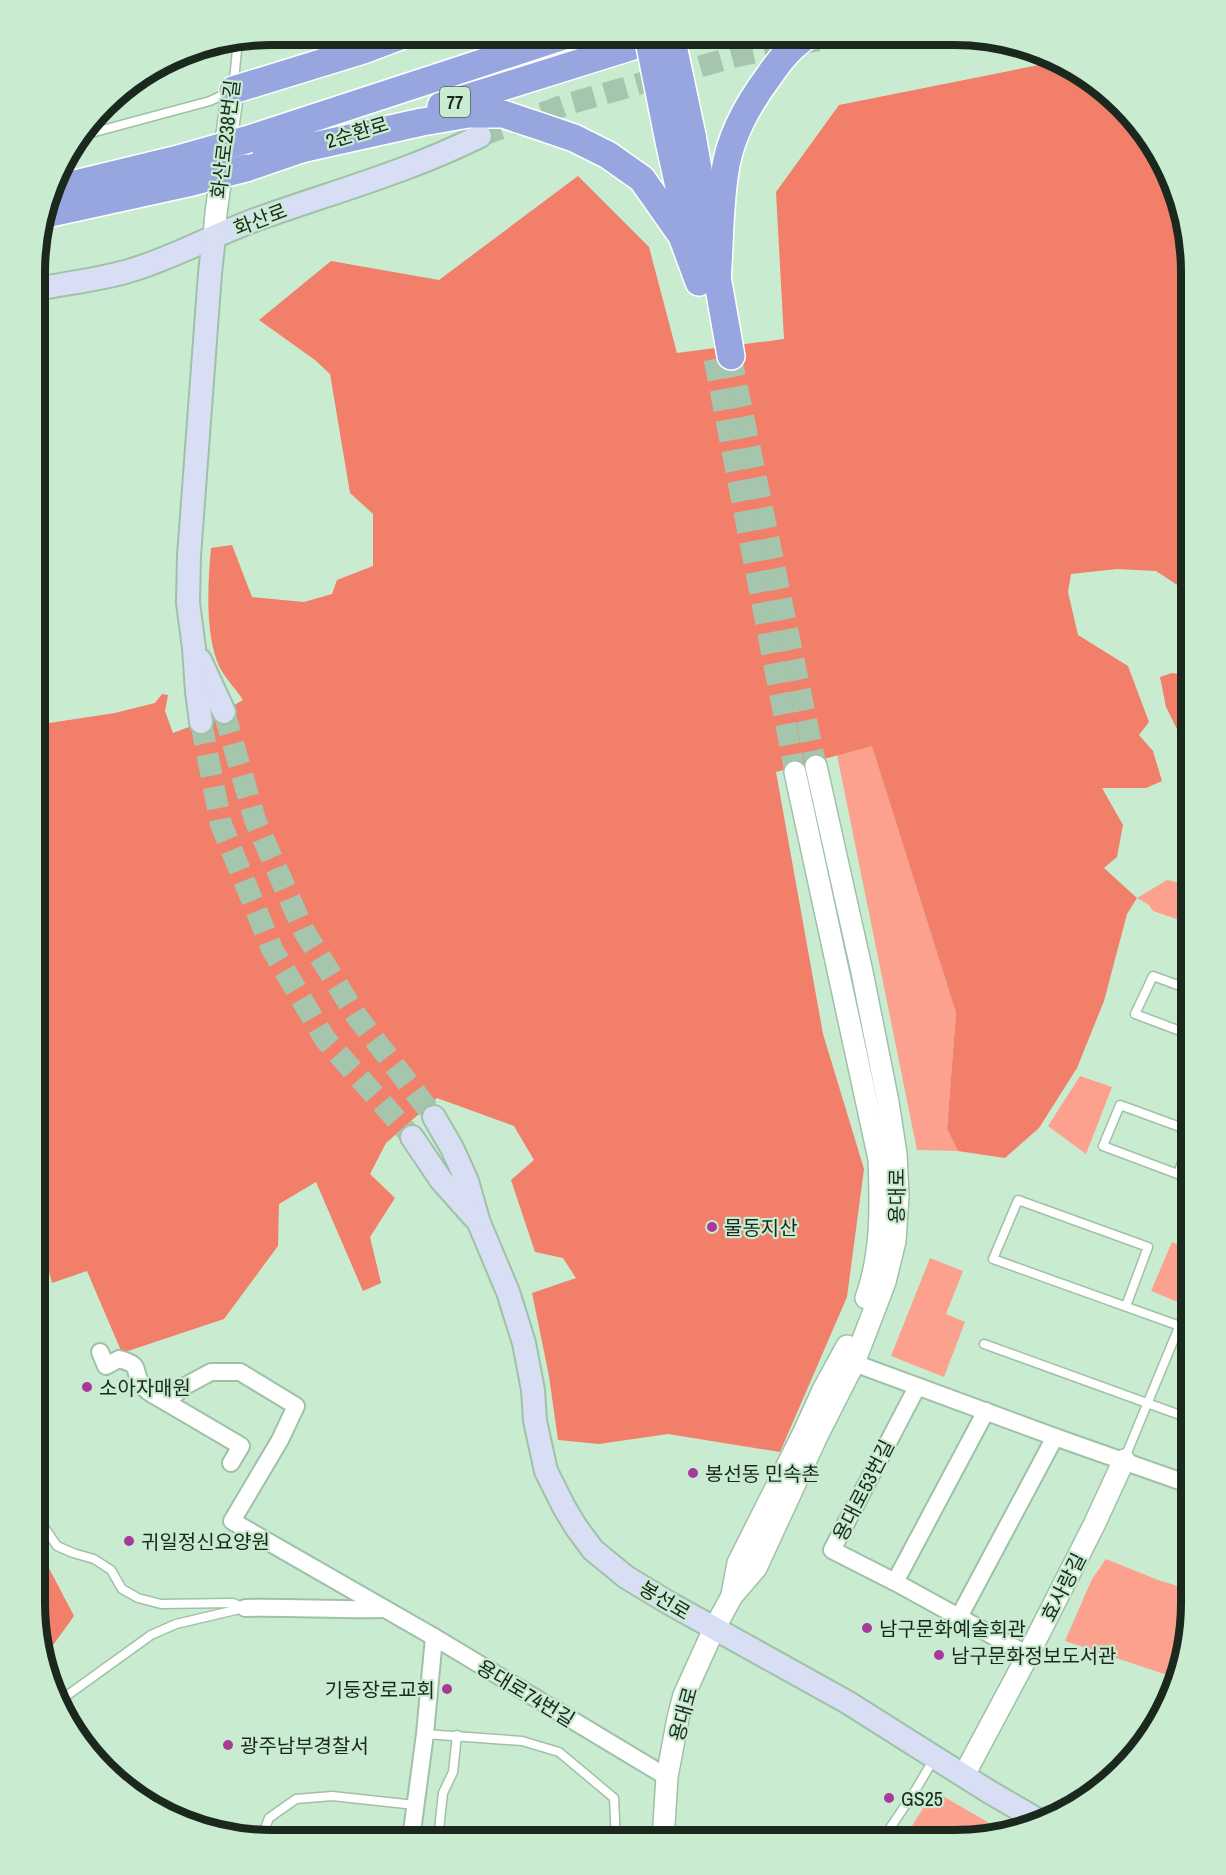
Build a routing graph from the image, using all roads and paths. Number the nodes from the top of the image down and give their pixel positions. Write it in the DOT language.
graph roads {
  1 [pos="376,45"];
  2 [pos="536,45"];
  3 [pos="636,45"];
  4 [pos="651,45"];
  5 [pos="672,45"];
  6 [pos="794,45"];
  7 [pos="237,48"];
  8 [pos="233,90"];
  9 [pos="93,132"];
  10 [pos="480,136"];
  11 [pos="680,138"];
  12 [pos="296,150"];
  13 [pos="187,170"];
  14 [pos="61,188"];
  15 [pos="53,212"];
  16 [pos="214,237"];
  17 [pos="708,281"];
  18 [pos="45,287"];
  19 [pos="722,358"];
  20 [pos="195,648"];
  21 [pos="224,712"];
  22 [pos="201,722"];
  23 [pos="816,766"];
  24 [pos="795,772"];
  25 [pos="1181,986"];
  26 [pos="1181,1031"];
  27 [pos="434,1118"];
  28 [pos="1181,1127"];
  29 [pos="412,1137"];
  30 [pos="1181,1165"];
  31 [pos="1178,1174"];
  32 [pos="1181,1175"];
  33 [pos="479,1223"];
  34 [pos="1126,1306"];
  35 [pos="1181,1321"];
  36 [pos="1179,1326"];
  37 [pos="984,1344"];
  38 [pos="100,1352"];
  39 [pos="854,1363"];
  40 [pos="917,1387"];
  41 [pos="166,1402"];
  42 [pos="1147,1404"];
  43 [pos="986,1411"];
  44 [pos="1181,1416"];
  45 [pos="1055,1437"];
  46 [pos="1124,1460"];
  47 [pos="231,1463"];
  48 [pos="1181,1481"];
  49 [pos="45,1528"];
  50 [pos="895,1582"];
  51 [pos="732,1596"];
  52 [pos="245,1608"];
  53 [pos="383,1609"];
  54 [pos="959,1617"];
  55 [pos="714,1629"];
  56 [pos="434,1637"];
  57 [pos="1028,1655"];
  58 [pos="65,1697"];
  59 [pos="425,1734"];
  60 [pos="457,1735"];
  61 [pos="935,1757"];
  62 [pos="964,1775"];
  63 [pos="667,1777"];
  64 [pos="415,1805"];
  65 [pos="1032,1816"];
  66 [pos="264,1830"];
  67 [pos="412,1830"];
  68 [pos="439,1830"];
  69 [pos="616,1830"];
  70 [pos="664,1830"];
  71 [pos="889,1830"];
  1 -- 8 [label="highway"];
  2 -- 13 [label="highway, 2순환로 / 77, bridge"];
  3 -- 12 [label="highway, 2순환로 / 77"];
  4 -- 11 [label="highway, bridge"];
  5 -- 11 [label="highway, bridge"];
  6 -- 17 [label="highway"];
  7 -- 8 [label="lane, 화산로238번길"];
  8 -- 9 [label="lane"];
  8 -- 16 [label="street, 화산로238번길"];
  10 -- 16 [label="main road, 화산로"];
  11 -- 17 [label="highway"];
  12 -- 13 [label="highway, 2순환로 / 77, bridge"];
  12 -- 17 [label="highway"];
  13 -- 14 [label="highway, 2순환로 / 77"];
  13 -- 15 [label="highway, 2순환로 / 77"];
  16 -- 18 [label="main road, 화산로"];
  16 -- 20 [label="main road"];
  17 -- 19 [label="highway"];
  20 -- 21 [label="main road"];
  20 -- 22 [label="main road"];
  23 -- 39 [label="street, 용대로"];
  24 -- 51 [label="street, 용대로"];
  25 -- 26 [label="lane"];
  27 -- 33 [label="main road"];
  28 -- 31 [label="lane"];
  29 -- 33 [label="main road"];
  30 -- 31 [label="lane"];
  31 -- 32 [label="lane"];
  33 -- 55 [label="main road, 봉선로"];
  34 -- 34 [label="lane"];
  34 -- 36 [label="lane"];
  35 -- 36 [label="lane"];
  36 -- 42 [label="lane"];
  37 -- 42 [label="lane"];
  38 -- 41 [label="street"];
  39 -- 40 [label="street"];
  39 -- 51 [label="street, 용대로"];
  40 -- 43 [label="street"];
  40 -- 50 [label="street, 용대로53번길"];
  41 -- 47 [label="street"];
  41 -- 53 [label="street, 용대로74번길"];
  42 -- 44 [label="lane"];
  42 -- 46 [label="lane"];
  43 -- 45 [label="street"];
  43 -- 50 [label="street"];
  45 -- 46 [label="street"];
  45 -- 54 [label="street"];
  46 -- 48 [label="street"];
  46 -- 57 [label="street, 효사랑길"];
  49 -- 52 [label="lane"];
  50 -- 54 [label="street"];
  51 -- 55 [label="street, 용대로"];
  52 -- 53 [label="street"];
  52 -- 58 [label="lane"];
  53 -- 56 [label="street, 용대로74번길"];
  54 -- 57 [label="street"];
  55 -- 61 [label="main road, 봉선로"];
  55 -- 63 [label="street, 용대로"];
  56 -- 59 [label="street"];
  56 -- 63 [label="street, 용대로74번길"];
  57 -- 62 [label="street, 효사랑길"];
  59 -- 60 [label="lane"];
  59 -- 64 [label="street"];
  60 -- 68 [label="lane"];
  60 -- 69 [label="lane"];
  61 -- 62 [label="main road, 봉선로"];
  61 -- 71 [label="lane"];
  62 -- 65 [label="main road, 봉선로"];
  63 -- 70 [label="street, 용대로"];
  64 -- 66 [label="lane"];
  64 -- 67 [label="street"];
}
